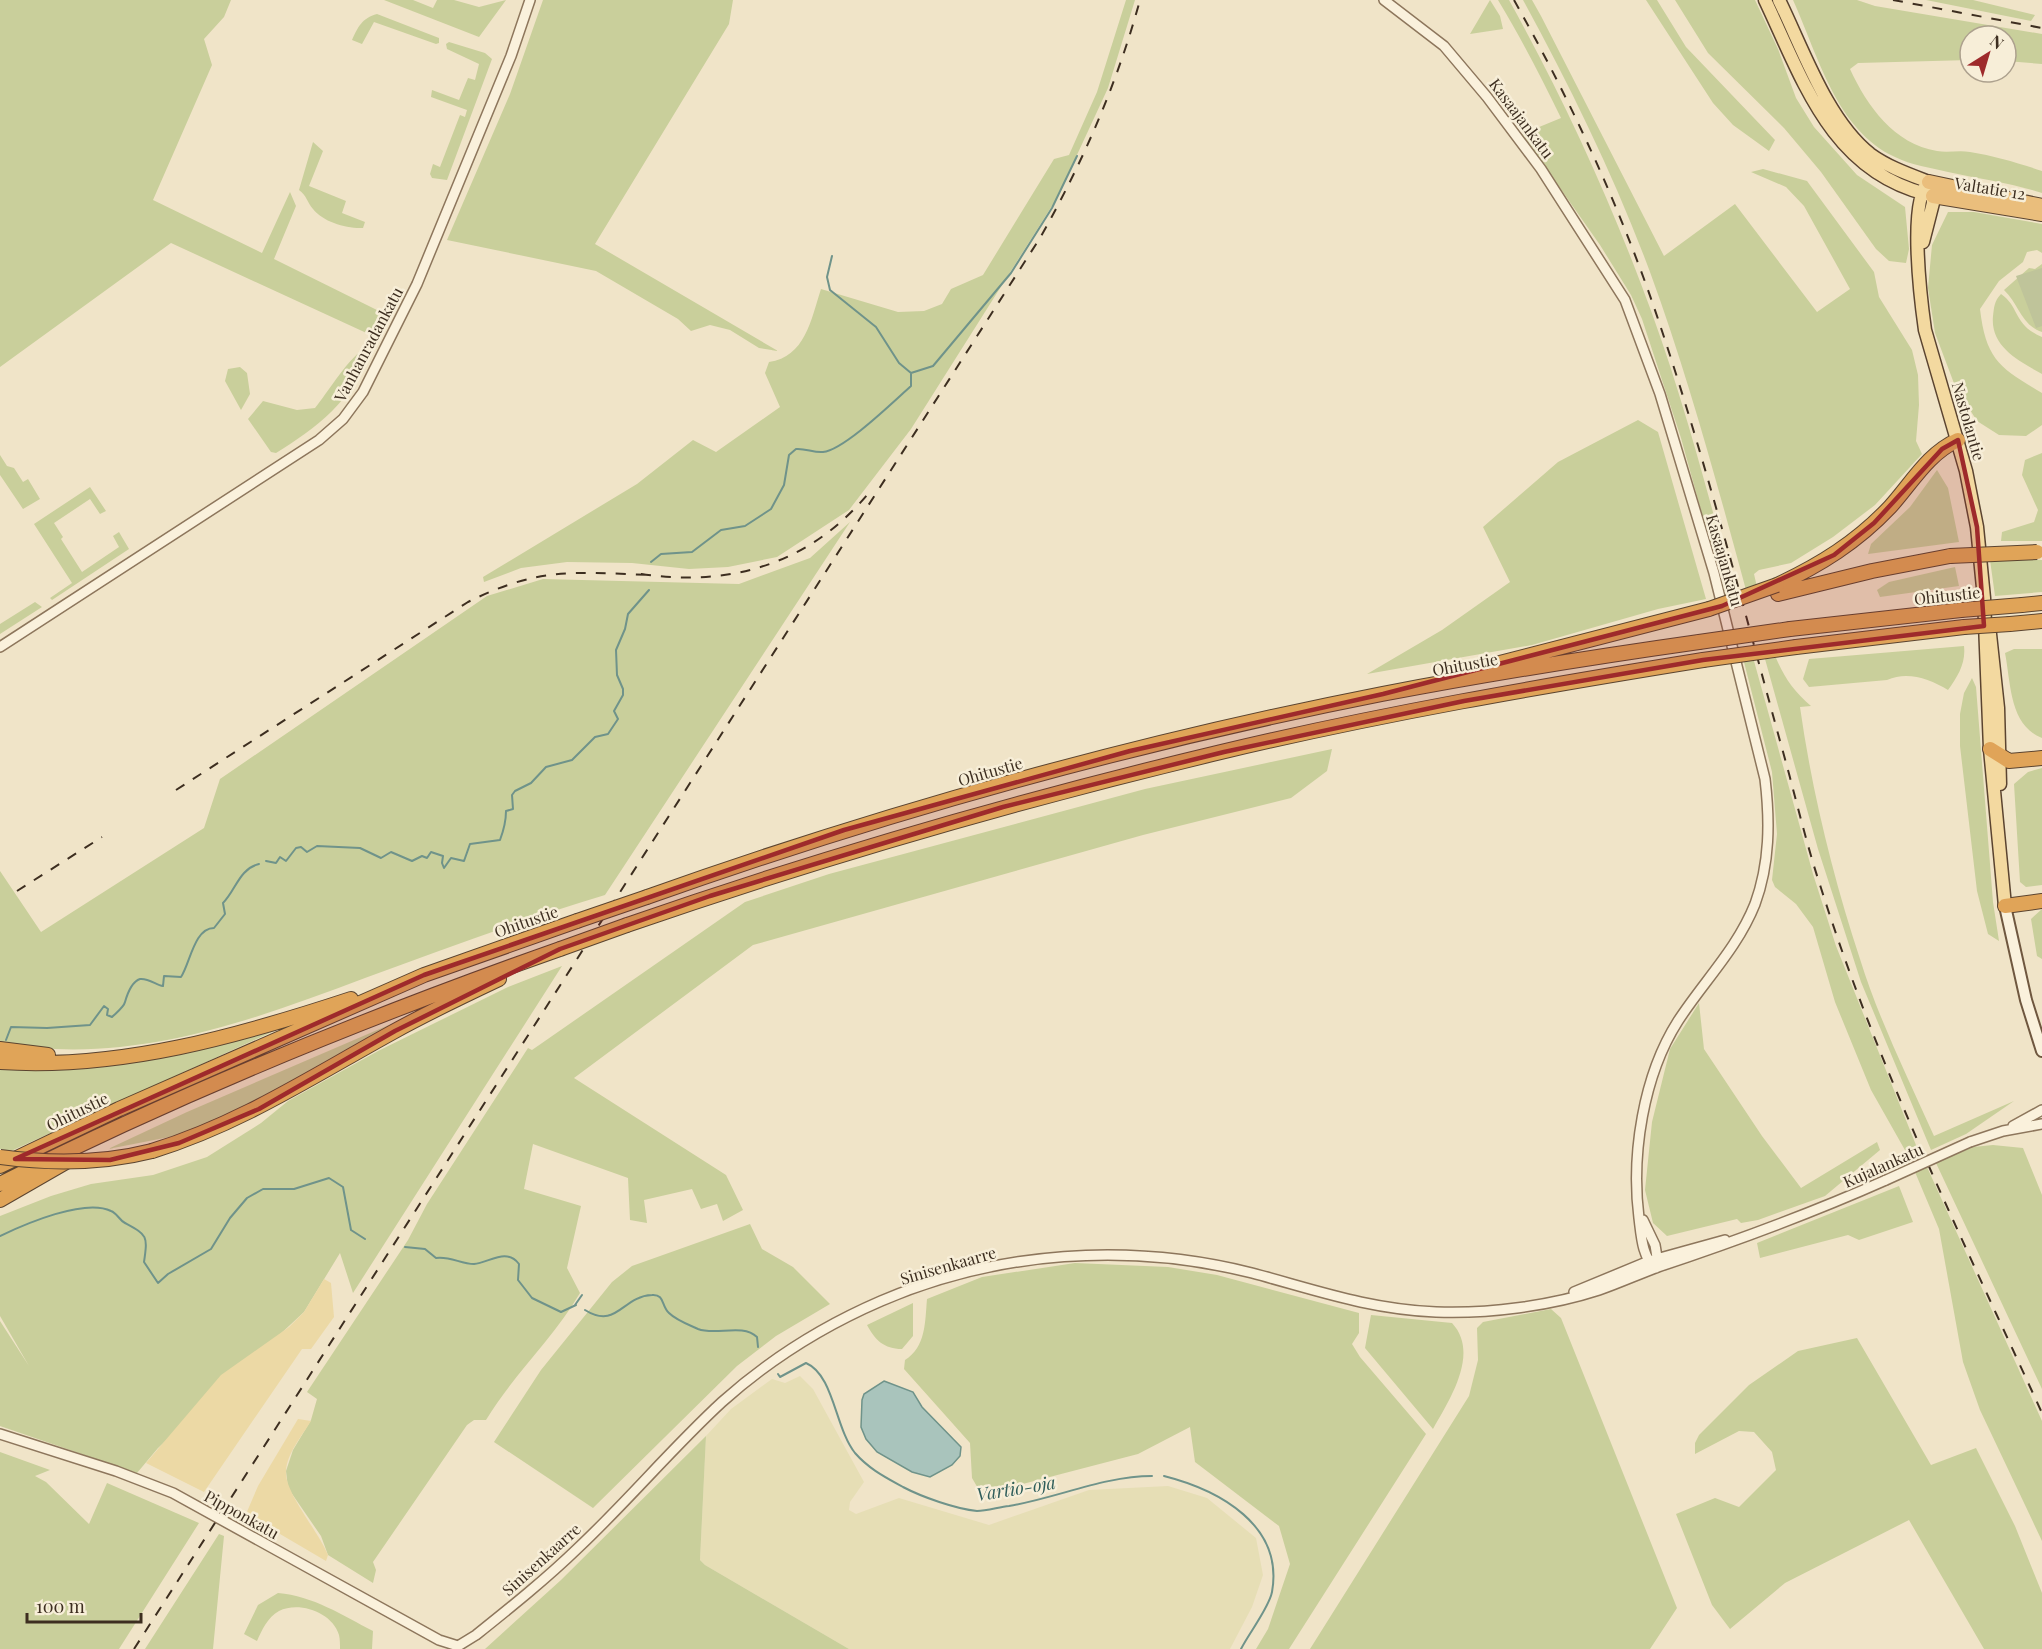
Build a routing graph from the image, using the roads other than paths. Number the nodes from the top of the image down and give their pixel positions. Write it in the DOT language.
graph roads {
  1 [pos="530,0"];
  2 [pos="1384,0"];
  3 [pos="1765,0"];
  4 [pos="1779,0"];
  5 [pos="1927,190"];
  6 [pos="2042,206"];
  7 [pos="2042,214"];
  8 [pos="1958,440"];
  9 [pos="2039,553"];
  10 [pos="1778,590"];
  11 [pos="2042,603"];
  12 [pos="2042,621"];
  13 [pos="2011,624"];
  14 [pos="2042,628"];
  15 [pos="0,647"];
  16 [pos="1383,694"];
  17 [pos="1995,753"];
  18 [pos="2042,758"];
  19 [pos="2042,901"];
  20 [pos="2005,906"];
  21 [pos="560,949"];
  22 [pos="424,975"];
  23 [pos="0,1049"];
  24 [pos="2042,1051"];
  25 [pos="83,1060"];
  26 [pos="0,1062"];
  27 [pos="187,1097"];
  28 [pos="2042,1110"];
  29 [pos="2042,1124"];
  30 [pos="2003,1131"];
  31 [pos="0,1157"];
  32 [pos="0,1166"];
  33 [pos="0,1184"];
  34 [pos="0,1200"];
  35 [pos="1777,1226"];
  36 [pos="1654,1259"];
  37 [pos="1656,1268"];
  38 [pos="1566,1297"];
  39 [pos="0,1434"];
  40 [pos="458,1646"];
  1 -- 15 [label="street, Vanhanradankatu"];
  2 -- 36 [label="street, Kasaajankatu"];
  3 -- 5 [label="main road"];
  4 -- 5 [label="main road"];
  5 -- 6 [label="highway, Valtatie 12"];
  5 -- 7 [label="highway, Valtatie 12"];
  5 -- 8 [label="main road, Nastolantie"];
  8 -- 10 [label="highway"];
  8 -- 17 [label="main road, Nastolantie"];
  9 -- 10 [label="highway, bridge"];
  10 -- 16 [label="highway, bridge"];
  11 -- 16 [label="highway, Ohitustie, bridge"];
  12 -- 13 [label="highway, Ohitustie"];
  13 -- 14 [label="highway"];
  13 -- 21 [label="highway, Ohitustie, bridge"];
  16 -- 22 [label="highway, Ohitustie, bridge"];
  17 -- 18 [label="highway"];
  17 -- 20 [label="main road, Nastolantie"];
  19 -- 20 [label="highway"];
  20 -- 24 [label="main road, Nastolantie"];
  21 -- 27 [label="highway, Ohitustie"];
  21 -- 31 [label="highway, bridge"];
  22 -- 25 [label="highway"];
  22 -- 32 [label="highway, Ohitustie"];
  23 -- 25 [label="highway"];
  25 -- 26 [label="highway"];
  27 -- 33 [label="highway, Ohitustie"];
  27 -- 34 [label="highway"];
  28 -- 30 [label="street, Kujalankatu"];
  29 -- 30 [label="street, Kujalankatu"];
  30 -- 35 [label="street, Kujalankatu, bridge"];
  35 -- 36 [label="street, Kujalankatu"];
  35 -- 37 [label="street, Kujalankatu"];
  36 -- 37 [label="street"];
  36 -- 38 [label="street, Sinisenkaarre"];
  37 -- 38 [label="street, Sinisenkaarre"];
  38 -- 40 [label="street, Sinisenkaarre"];
  39 -- 40 [label="street, Pipponkatu"];
}
